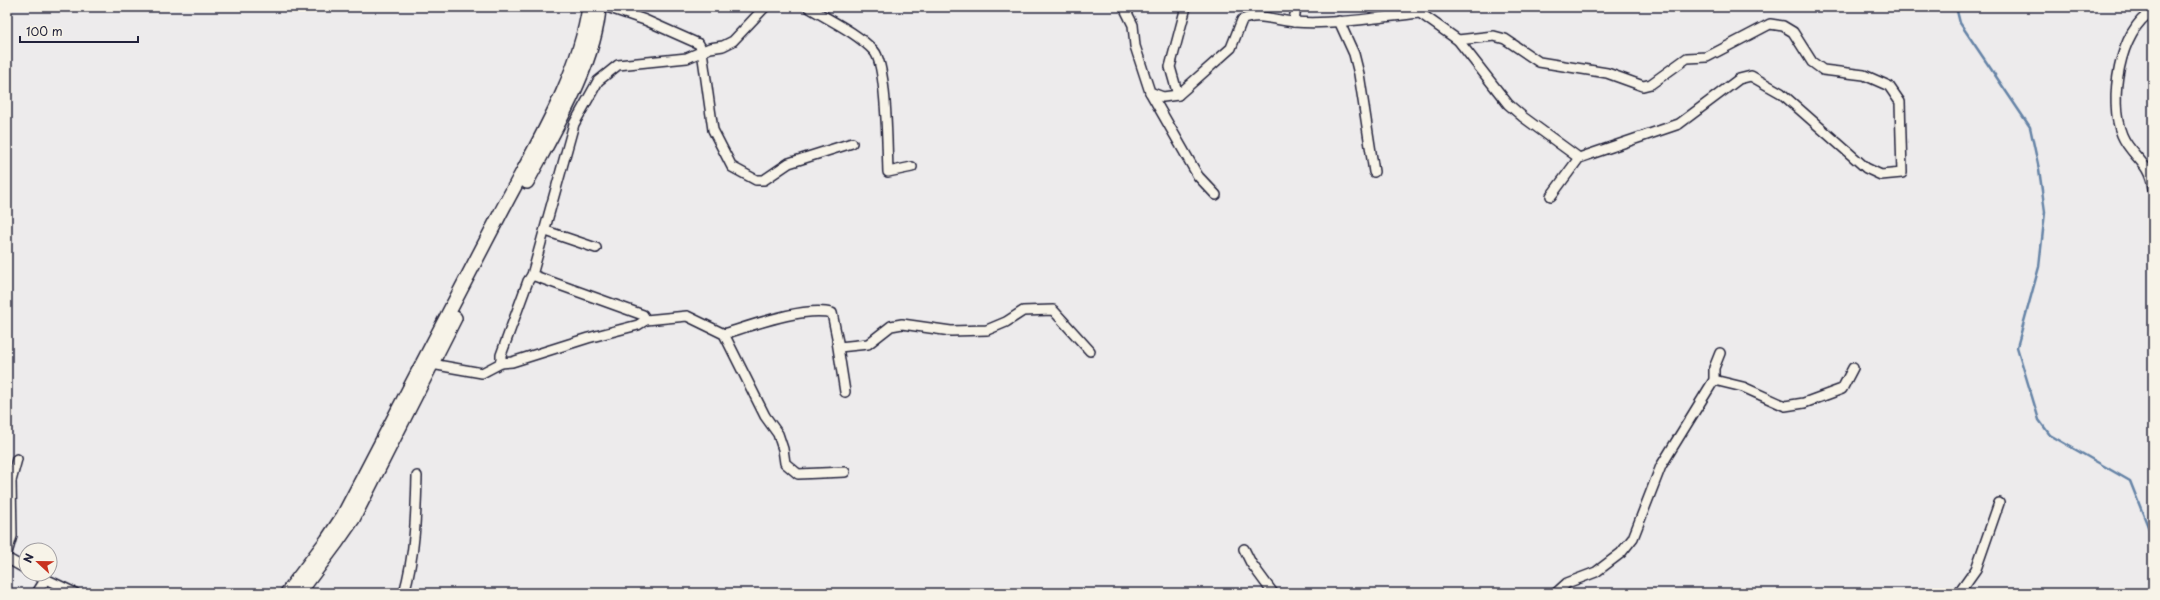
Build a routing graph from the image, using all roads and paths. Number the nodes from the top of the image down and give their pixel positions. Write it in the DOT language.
graph roads {
  1 [pos="589,7"];
  2 [pos="599,7"];
  3 [pos="607,7"];
  4 [pos="765,7"];
  5 [pos="808,7"];
  6 [pos="1124,7"];
  7 [pos="1186,7"];
  8 [pos="1296,7"];
  9 [pos="2153,11"];
  10 [pos="1339,21"];
  11 [pos="1294,22"];
  12 [pos="1458,40"];
  13 [pos="702,51"];
  14 [pos="1150,92"];
  15 [pos="1178,94"];
  16 [pos="852,143"];
  17 [pos="1579,158"];
  18 [pos="912,167"];
  19 [pos="1374,172"];
  20 [pos="2153,189"];
  21 [pos="1216,195"];
  22 [pos="1551,196"];
  23 [pos="546,231"];
  24 [pos="596,248"];
  25 [pos="532,275"];
  26 [pos="646,320"];
  27 [pos="724,334"];
  28 [pos="839,346"];
  29 [pos="1090,351"];
  30 [pos="1720,353"];
  31 [pos="427,363"];
  32 [pos="501,363"];
  33 [pos="1853,368"];
  34 [pos="1714,380"];
  35 [pos="845,392"];
  36 [pos="17,459"];
  37 [pos="845,472"];
  38 [pos="417,476"];
  39 [pos="1999,503"];
  40 [pos="1244,549"];
  41 [pos="8,558"];
  42 [pos="18,564"];
  43 [pos="44,582"];
  44 [pos="50,582"];
  45 [pos="37,593"];
  46 [pos="75,593"];
  47 [pos="287,593"];
  48 [pos="299,593"];
  49 [pos="404,593"];
  50 [pos="1273,593"];
  51 [pos="1556,593"];
  52 [pos="1959,593"];
  1 -- 31 [label="main road"];
  2 -- 31 [label="main road"];
  3 -- 13 [label="street"];
  4 -- 13 [label="street"];
  5 -- 18 [label="street"];
  6 -- 14 [label="street"];
  7 -- 15 [label="street"];
  8 -- 11 [label="street"];
  9 -- 20 [label="street"];
  10 -- 11 [label="street"];
  10 -- 12 [label="street"];
  10 -- 19 [label="street"];
  11 -- 15 [label="street"];
  12 -- 17 [label="street"];
  12 -- 17 [label="street"];
  13 -- 16 [label="street"];
  13 -- 23 [label="street"];
  14 -- 15 [label="street"];
  14 -- 21 [label="street"];
  17 -- 22 [label="street"];
  23 -- 24 [label="street"];
  23 -- 25 [label="street"];
  25 -- 26 [label="street"];
  25 -- 32 [label="street"];
  26 -- 27 [label="street"];
  26 -- 32 [label="street"];
  27 -- 28 [label="street"];
  27 -- 37 [label="street"];
  28 -- 29 [label="street"];
  28 -- 35 [label="street"];
  30 -- 34 [label="street"];
  31 -- 32 [label="street"];
  31 -- 47 [label="main road"];
  31 -- 48 [label="main road"];
  33 -- 34 [label="street"];
  34 -- 51 [label="street"];
  36 -- 41 [label="street"];
  38 -- 49 [label="street"];
  39 -- 52 [label="street"];
  40 -- 50 [label="street"];
  41 -- 42 [label="street"];
  43 -- 45 [label="street"];
  44 -- 46 [label="street"];
}
